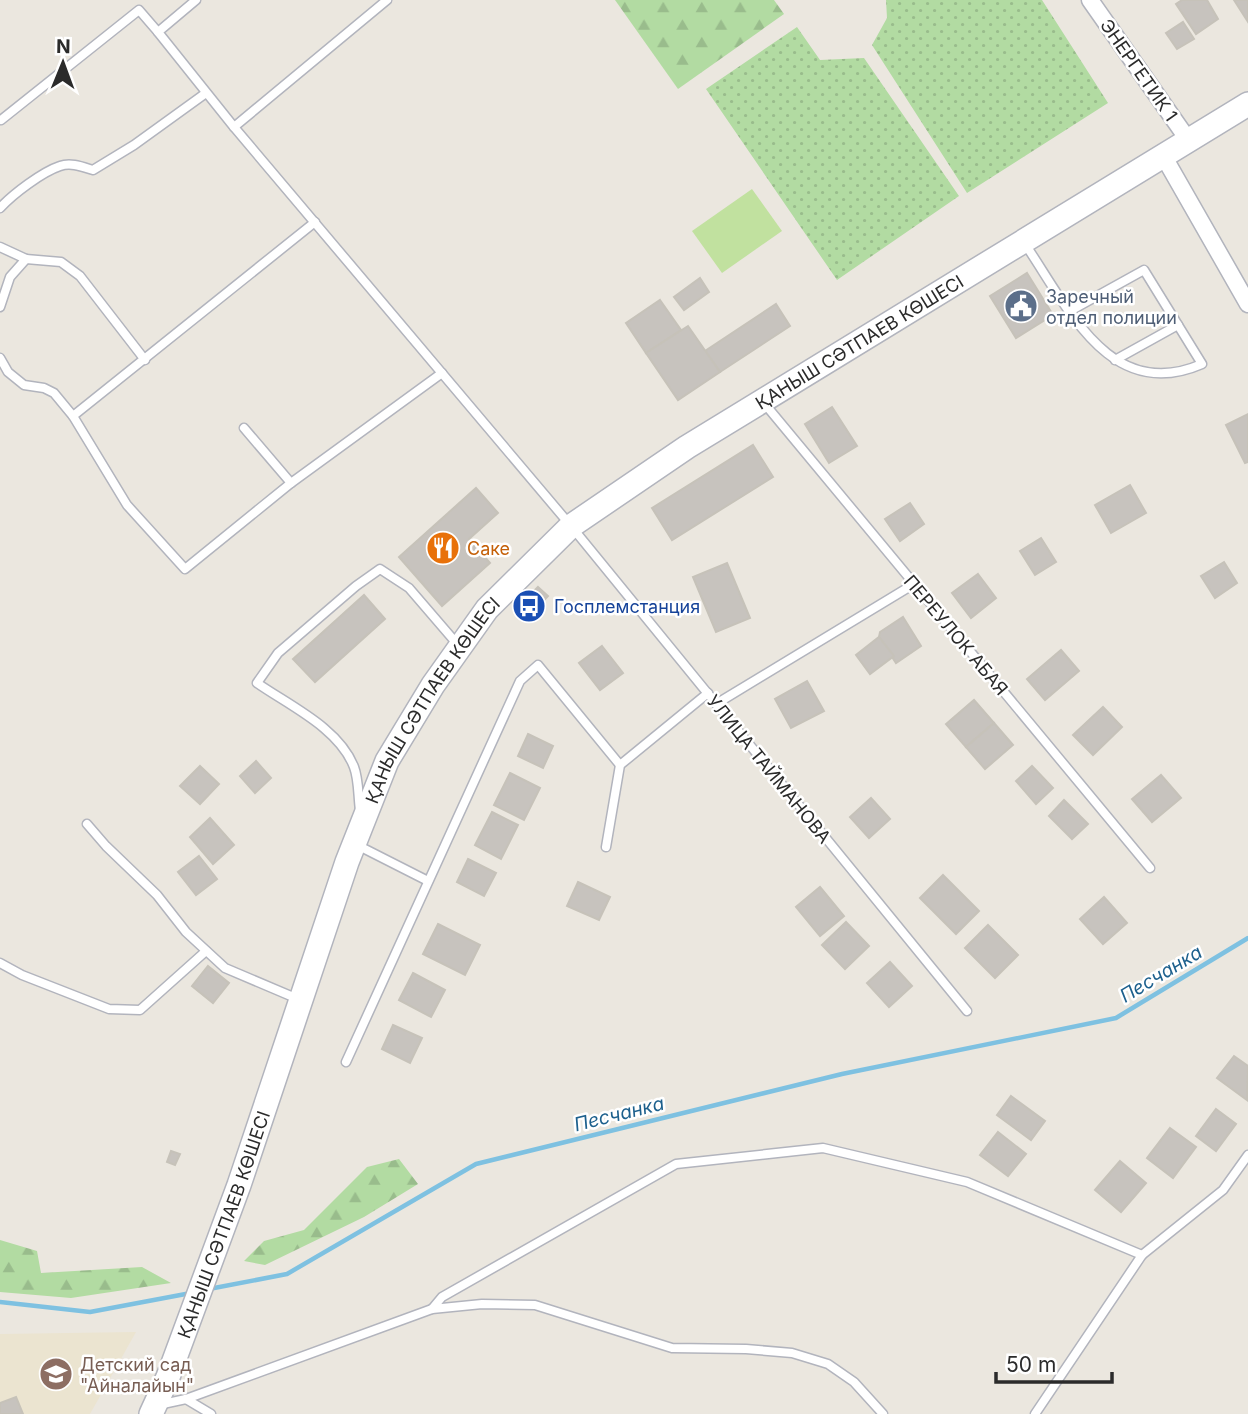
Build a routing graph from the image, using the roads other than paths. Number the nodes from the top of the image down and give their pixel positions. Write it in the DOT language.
graph roads {
  1 [pos="196,0"];
  2 [pos="387,0"];
  3 [pos="1090,0"];
  4 [pos="158,32"];
  5 [pos="206,93"];
  6 [pos="1248,104"];
  7 [pos="1,120"];
  8 [pos="234,127"];
  9 [pos="1189,141"];
  10 [pos="1164,157"];
  11 [pos="0,208"];
  12 [pos="315,222"];
  13 [pos="1024,242"];
  14 [pos="0,247"];
  15 [pos="26,259"];
  16 [pos="1248,304"];
  17 [pos="0,307"];
  18 [pos="1070,311"];
  19 [pos="1178,325"];
  20 [pos="0,358"];
  21 [pos="145,360"];
  22 [pos="1115,360"];
  23 [pos="442,373"];
  24 [pos="762,401"];
  25 [pos="73,416"];
  26 [pos="244,428"];
  27 [pos="291,482"];
  28 [pos="571,526"];
  29 [pos="914,584"];
  30 [pos="460,646"];
  31 [pos="708,693"];
  32 [pos="716,704"];
  33 [pos="620,765"];
  34 [pos="87,824"];
  35 [pos="358,834"];
  36 [pos="606,848"];
  37 [pos="1150,868"];
  38 [pos="428,881"];
  39 [pos="206,951"];
  40 [pos="0,964"];
  41 [pos="301,1000"];
  42 [pos="967,1012"];
  43 [pos="346,1062"];
  44 [pos="1248,1155"];
  45 [pos="1142,1255"];
  46 [pos="432,1309"];
  47 [pos="186,1399"];
  48 [pos="153,1410"];
  49 [pos="211,1414"];
  50 [pos="883,1414"];
  51 [pos="1035,1414"];
  1 -- 4 [label="lane"];
  2 -- 8 [label="lane"];
  3 -- 9 [label="street, ЭНЕРГЕТИК 1"];
  4 -- 5 [label="lane, УЛИЦА ТАЙМАНОВА"];
  4 -- 7 [label="lane, УЛИЦА ТАЙМАНОВА"];
  5 -- 8 [label="lane, УЛИЦА ТАЙМАНОВА"];
  5 -- 11 [label="lane"];
  6 -- 9 [label="street, ҚАНЫШ СӘТПАЕВ КӨШЕСІ"];
  8 -- 12 [label="lane, УЛИЦА ТАЙМАНОВА"];
  9 -- 10 [label="street, ҚАНЫШ СӘТПАЕВ КӨШЕСІ"];
  10 -- 13 [label="street, ҚАНЫШ СӘТПАЕВ КӨШЕСІ"];
  10 -- 16 [label="street"];
  12 -- 21 [label="lane"];
  12 -- 23 [label="lane, УЛИЦА ТАЙМАНОВА"];
  13 -- 18 [label="lane"];
  13 -- 24 [label="street, ҚАНЫШ СӘТПАЕВ КӨШЕСІ"];
  14 -- 15 [label="lane"];
  15 -- 17 [label="lane"];
  15 -- 21 [label="lane"];
  18 -- 19 [label="lane"];
  18 -- 22 [label="lane"];
  19 -- 22 [label="lane"];
  19 -- 22 [label="lane"];
  20 -- 25 [label="lane"];
  21 -- 25 [label="lane"];
  23 -- 27 [label="lane"];
  23 -- 28 [label="lane, УЛИЦА ТАЙМАНОВА"];
  24 -- 28 [label="street, ҚАНЫШ СӘТПАЕВ КӨШЕСІ"];
  24 -- 29 [label="lane, ПЕРЕУЛОК АБАЯ"];
  25 -- 27 [label="lane"];
  26 -- 27 [label="lane"];
  28 -- 30 [label="street, ҚАНЫШ СӘТПАЕВ КӨШЕСІ"];
  28 -- 31 [label="lane, УЛИЦА ТАЙМАНОВА"];
  29 -- 32 [label="lane"];
  29 -- 37 [label="lane, ПЕРЕУЛОК АБАЯ"];
  30 -- 35 [label="street, ҚАНЫШ СӘТПАЕВ КӨШЕСІ"];
  30 -- 35 [label="lane"];
  31 -- 32 [label="lane, УЛИЦА ТАЙМАНОВА"];
  31 -- 33 [label="lane"];
  32 -- 42 [label="lane, УЛИЦА ТАЙМАНОВА"];
  33 -- 36 [label="lane"];
  33 -- 38 [label="lane"];
  34 -- 39 [label="lane"];
  35 -- 38 [label="lane"];
  35 -- 41 [label="street, ҚАНЫШ СӘТПАЕВ КӨШЕСІ"];
  38 -- 43 [label="lane"];
  39 -- 40 [label="lane"];
  39 -- 41 [label="lane"];
  41 -- 48 [label="street, ҚАНЫШ СӘТПАЕВ КӨШЕСІ"];
  44 -- 45 [label="lane"];
  45 -- 46 [label="lane"];
  45 -- 51 [label="lane"];
  46 -- 47 [label="lane"];
  46 -- 50 [label="lane"];
  47 -- 48 [label="lane"];
  47 -- 49 [label="lane"];
}
